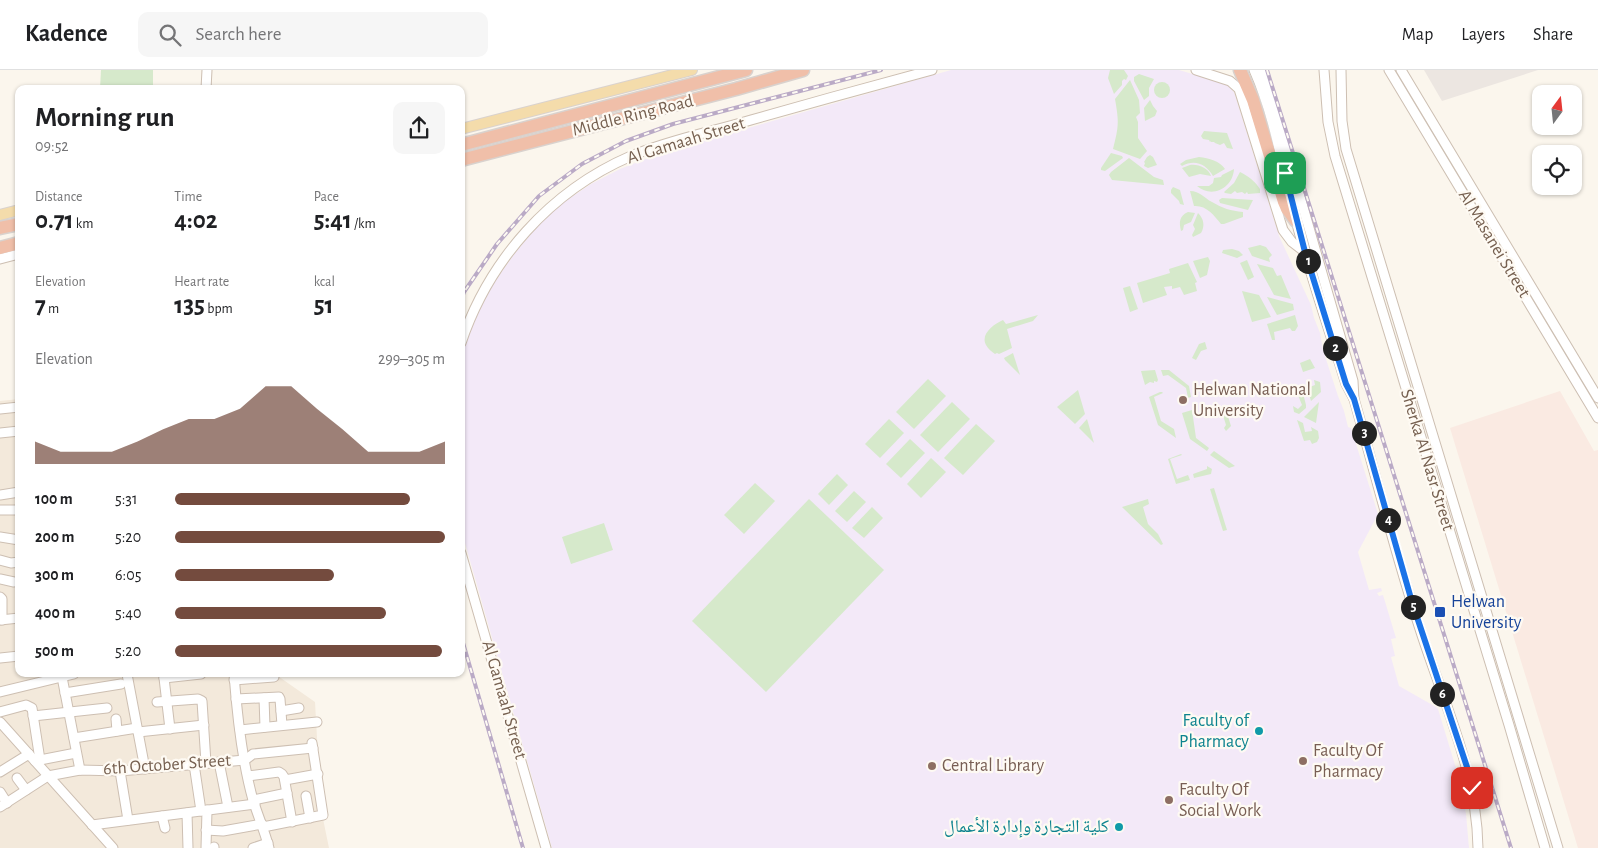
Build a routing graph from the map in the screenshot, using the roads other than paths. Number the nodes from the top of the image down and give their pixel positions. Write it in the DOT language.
graph roads {
  1 [pos="207,70"];
  2 [pos="665,70"];
  3 [pos="692,70"];
  4 [pos="746,70"];
  5 [pos="803,70"];
  6 [pos="932,70"];
  7 [pos="1196,70"];
  8 [pos="1240,70"];
  9 [pos="1254,70"];
  10 [pos="1261,70"];
  11 [pos="1324,70"];
  12 [pos="1341,70"];
  13 [pos="1389,70"];
  14 [pos="1401,70"];
  15 [pos="206,85"];
  16 [pos="465,121"];
  17 [pos="465,129"];
  18 [pos="465,143"];
  19 [pos="465,159"];
  20 [pos="1465,187"];
  21 [pos="15,204"];
  22 [pos="0,208"];
  23 [pos="15,211"];
  24 [pos="0,215"];
  25 [pos="1296,220"];
  26 [pos="15,225"];
  27 [pos="0,228"];
  28 [pos="15,244"];
  29 [pos="0,248"];
  30 [pos="1305,252"];
  31 [pos="15,255"];
  32 [pos="0,259"];
  33 [pos="465,334"];
  34 [pos="1598,398"];
  35 [pos="1354,399"];
  36 [pos="15,407"];
  37 [pos="0,409"];
  38 [pos="1598,418"];
  39 [pos="15,431"];
  40 [pos="0,433"];
  41 [pos="15,493"];
  42 [pos="2,495"];
  43 [pos="15,510"];
  44 [pos="0,511"];
  45 [pos="0,537"];
  46 [pos="15,539"];
  47 [pos="0,560"];
  48 [pos="15,562"];
  49 [pos="465,567"];
  50 [pos="0,579"];
  51 [pos="14,582"];
  52 [pos="0,597"];
  53 [pos="15,618"];
  54 [pos="1,620"];
  55 [pos="15,656"];
  56 [pos="0,658"];
  57 [pos="26,677"];
  58 [pos="56,677"];
  59 [pos="60,677"];
  60 [pos="128,677"];
  61 [pos="165,677"];
  62 [pos="234,677"];
  63 [pos="274,677"];
  64 [pos="27,684"];
  65 [pos="121,684"];
  66 [pos="0,692"];
  67 [pos="65,694"];
  68 [pos="264,698"];
  69 [pos="236,699"];
  70 [pos="157,702"];
  71 [pos="167,702"];
  72 [pos="107,708"];
  73 [pos="299,708"];
  74 [pos="281,711"];
  75 [pos="0,712"];
  76 [pos="69,713"];
  77 [pos="33,716"];
  78 [pos="116,719"];
  79 [pos="0,722"];
  80 [pos="317,722"];
  81 [pos="204,725"];
  82 [pos="282,726"];
  83 [pos="265,727"];
  84 [pos="170,728"];
  85 [pos="137,730"];
  86 [pos="240,730"];
  87 [pos="117,731"];
  88 [pos="74,738"];
  89 [pos="76,753"];
  90 [pos="29,754"];
  91 [pos="245,760"];
  92 [pos="38,761"];
  93 [pos="219,762"];
  94 [pos="206,763"];
  95 [pos="194,764"];
  96 [pos="145,768"];
  97 [pos="80,770"];
  98 [pos="120,771"];
  99 [pos="0,772"];
  100 [pos="318,774"];
  101 [pos="48,776"];
  102 [pos="248,776"];
  103 [pos="17,778"];
  104 [pos="284,780"];
  105 [pos="26,790"];
  106 [pos="0,792"];
  107 [pos="286,793"];
  108 [pos="306,796"];
  109 [pos="254,802"];
  110 [pos="3,805"];
  111 [pos="228,807"];
  112 [pos="204,810"];
  113 [pos="187,812"];
  114 [pos="162,816"];
  115 [pos="310,818"];
  116 [pos="128,820"];
  117 [pos="292,822"];
  118 [pos="92,825"];
  119 [pos="262,826"];
  120 [pos="165,828"];
  121 [pos="206,830"];
  122 [pos="268,846"];
  123 [pos="113,848"];
  124 [pos="188,848"];
  125 [pos="211,848"];
  126 [pos="253,848"];
  127 [pos="546,848"];
  128 [pos="1478,848"];
  129 [pos="1545,848"];
  130 [pos="1558,848"];
  1 -- 15 [label="street"];
  2 -- 16 [label="main road"];
  3 -- 17 [label="main road"];
  4 -- 18 [label="highway, Middle Ring Road"];
  5 -- 19 [label="highway, Middle Ring Road"];
  6 -- 33 [label="street, Al Gamaah Street"];
  7 -- 30 [label="street"];
  8 -- 25 [label="highway"];
  9 -- 25 [label="street"];
  10 -- 35 [label="street"];
  11 -- 129 [label="street, Sherka Al Nasr Street"];
  12 -- 130 [label="street, Sherka Al Nasr Street"];
  13 -- 20 [label="street, Al Masanei Street"];
  14 -- 20 [label="street, Al Masanei Street"];
  20 -- 34 [label="street, Al Masanei Street"];
  20 -- 38 [label="street, Al Masanei Street"];
  21 -- 22 [label="main road"];
  23 -- 24 [label="main road"];
  25 -- 30 [label="street"];
  26 -- 27 [label="highway"];
  28 -- 29 [label="highway"];
  30 -- 35 [label="street"];
  31 -- 32 [label="street"];
  35 -- 128 [label="street"];
  36 -- 37 [label="street"];
  39 -- 40 [label="street"];
  41 -- 42 [label="street"];
  42 -- 44 [label="street"];
  43 -- 44 [label="street"];
  45 -- 46 [label="street"];
  47 -- 48 [label="street"];
  49 -- 127 [label="street, Al Gamaah Street"];
  50 -- 51 [label="street"];
  52 -- 54 [label="street"];
  53 -- 54 [label="street"];
  55 -- 56 [label="street"];
  57 -- 64 [label="street"];
  58 -- 64 [label="street"];
  59 -- 67 [label="street"];
  60 -- 85 [label="street"];
  61 -- 71 [label="street"];
  62 -- 63 [label="street"];
  62 -- 69 [label="street"];
  64 -- 66 [label="street"];
  65 -- 67 [label="street"];
  67 -- 76 [label="street"];
  68 -- 69 [label="street"];
  68 -- 74 [label="street"];
  68 -- 83 [label="street"];
  69 -- 86 [label="street"];
  70 -- 71 [label="street"];
  71 -- 81 [label="street"];
  71 -- 84 [label="street"];
  72 -- 76 [label="street"];
  73 -- 74 [label="street"];
  74 -- 82 [label="street"];
  75 -- 77 [label="street"];
  76 -- 77 [label="street"];
  76 -- 88 [label="street"];
  77 -- 92 [label="street"];
  78 -- 87 [label="street"];
  79 -- 90 [label="street"];
  80 -- 82 [label="street"];
  81 -- 84 [label="street"];
  81 -- 94 [label="street"];
  82 -- 83 [label="street"];
  83 -- 86 [label="street"];
  84 -- 85 [label="street"];
  85 -- 87 [label="street"];
  85 -- 96 [label="street"];
  86 -- 91 [label="street"];
  87 -- 88 [label="street"];
  88 -- 89 [label="street"];
  89 -- 92 [label="street"];
  89 -- 97 [label="street"];
  90 -- 92 [label="street"];
  90 -- 99 [label="street"];
  91 -- 93 [label="street, 6th October Street"];
  91 -- 100 [label="street, 6th October Street"];
  91 -- 102 [label="street"];
  92 -- 101 [label="street"];
  93 -- 94 [label="street, 6th October Street"];
  93 -- 111 [label="street"];
  94 -- 95 [label="street, 6th October Street"];
  95 -- 96 [label="street, 6th October Street"];
  95 -- 112 [label="street"];
  96 -- 98 [label="street, 6th October Street"];
  97 -- 98 [label="street, 6th October Street"];
  97 -- 101 [label="street, 6th October Street"];
  98 -- 116 [label="street"];
  100 -- 104 [label="street"];
  100 -- 115 [label="street"];
  101 -- 105 [label="street"];
  101 -- 118 [label="street"];
  102 -- 104 [label="street"];
  102 -- 109 [label="street"];
  103 -- 105 [label="street"];
  104 -- 107 [label="street"];
  105 -- 110 [label="street"];
  106 -- 110 [label="street"];
  107 -- 109 [label="street"];
  107 -- 117 [label="street"];
  108 -- 115 [label="street"];
  109 -- 111 [label="street"];
  109 -- 119 [label="street"];
  111 -- 112 [label="street"];
  112 -- 113 [label="street"];
  112 -- 121 [label="street"];
  113 -- 114 [label="street"];
  113 -- 124 [label="street"];
  114 -- 116 [label="street"];
  114 -- 120 [label="street"];
  115 -- 117 [label="street"];
  116 -- 118 [label="street"];
  117 -- 119 [label="street"];
  118 -- 123 [label="street"];
  119 -- 121 [label="street"];
  119 -- 122 [label="street"];
  121 -- 125 [label="street"];
  122 -- 126 [label="street"];
}
